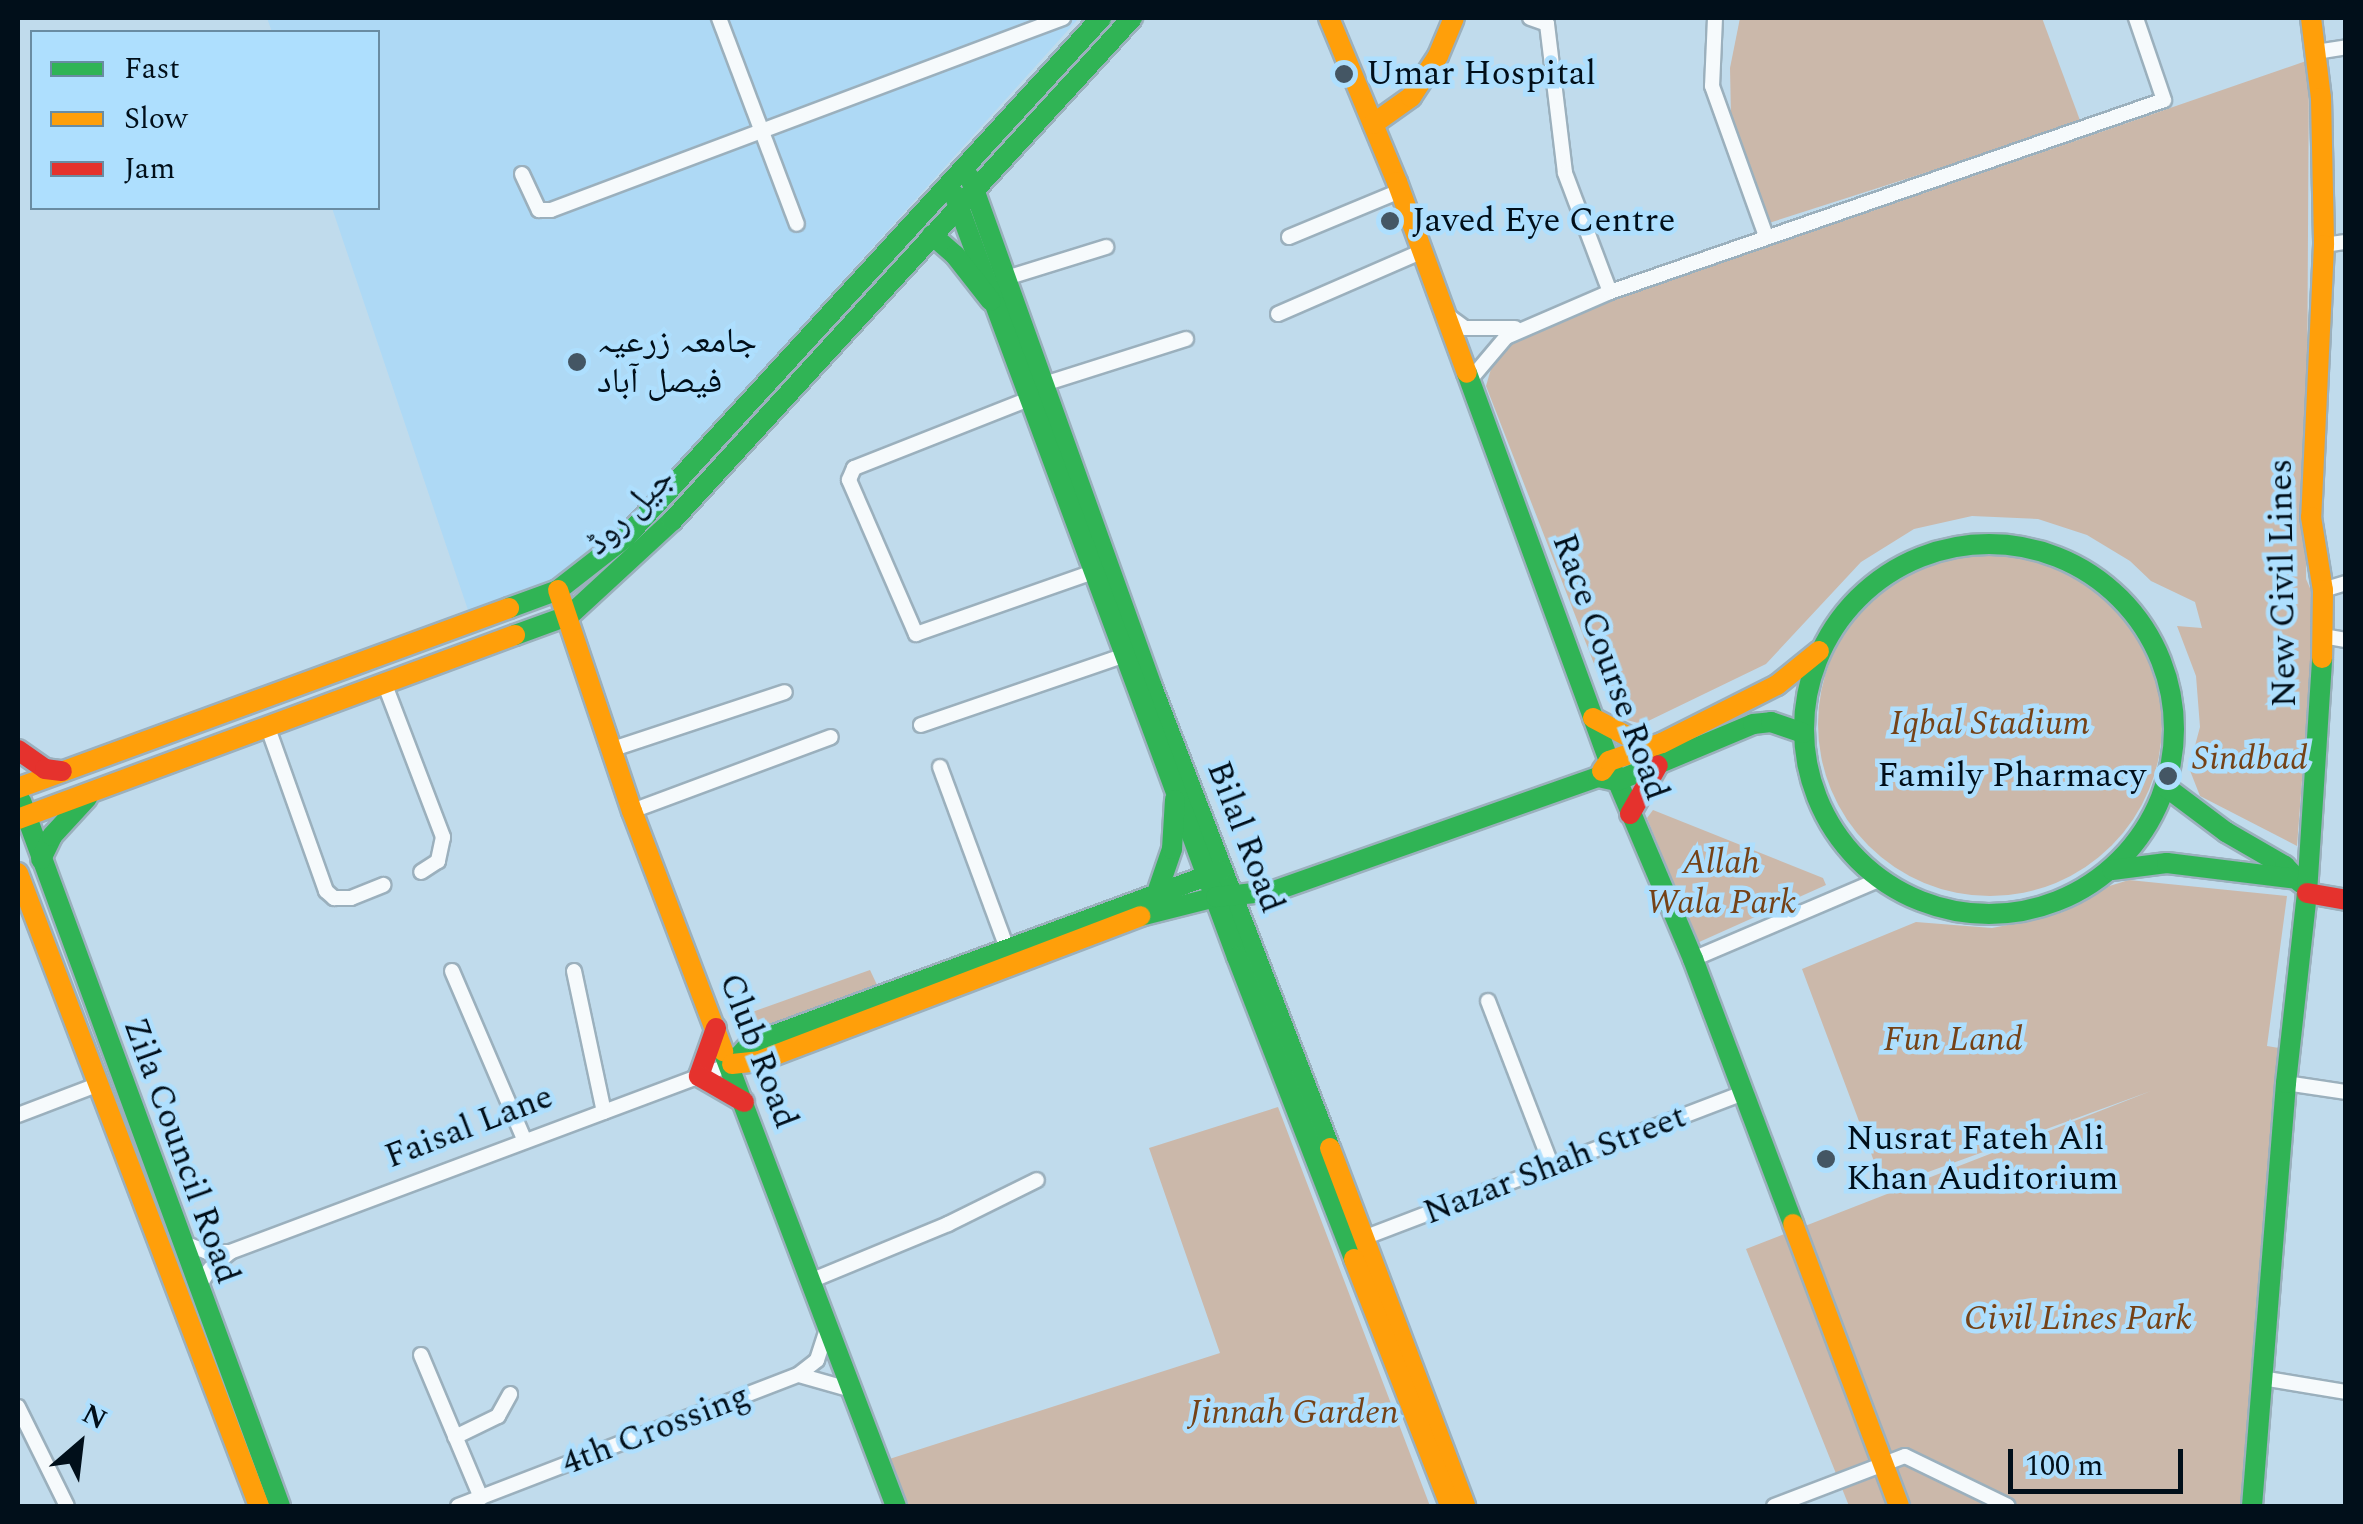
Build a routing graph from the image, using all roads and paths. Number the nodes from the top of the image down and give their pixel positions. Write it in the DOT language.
graph roads {
  1 [pos="719,18"];
  2 [pos="1063,18"];
  3 [pos="1132,18"];
  4 [pos="1329,18"];
  5 [pos="1454,18"];
  6 [pos="1530,18"];
  7 [pos="1715,18"];
  8 [pos="2136,18"];
  9 [pos="2311,18"];
  10 [pos="1098,19"];
  11 [pos="1548,21"];
  12 [pos="2346,47"];
  13 [pos="2316,52"];
  14 [pos="1373,124"];
  15 [pos="762,132"];
  16 [pos="522,174"];
  17 [pos="970,178"];
  18 [pos="952,184"];
  19 [pos="1400,191"];
  20 [pos="958,206"];
  21 [pos="797,224"];
  22 [pos="932,234"];
  23 [pos="1766,236"];
  24 [pos="1289,237"];
  25 [pos="2335,244"];
  26 [pos="1106,248"];
  27 [pos="1422,251"];
  28 [pos="1006,278"];
  29 [pos="1610,292"];
  30 [pos="991,301"];
  31 [pos="1278,314"];
  32 [pos="1447,315"];
  33 [pos="1526,327"];
  34 [pos="1186,338"];
  35 [pos="1470,381"];
  36 [pos="1044,384"];
  37 [pos="1028,399"];
  38 [pos="1093,572"];
  39 [pos="2346,583"];
  40 [pos="558,590"];
  41 [pos="2323,590"];
  42 [pos="570,614"];
  43 [pos="2323,636"];
  44 [pos="2346,640"];
  45 [pos="1821,648"];
  46 [pos="1126,655"];
  47 [pos="385,685"];
  48 [pos="785,692"];
  49 [pos="1594,718"];
  50 [pos="922,724"];
  51 [pos="268,728"];
  52 [pos="1803,733"];
  53 [pos="831,736"];
  54 [pos="18,750"];
  55 [pos="610,750"];
  56 [pos="1654,756"];
  57 [pos="940,768"];
  58 [pos="62,772"];
  59 [pos="1608,773"];
  60 [pos="2166,786"];
  61 [pos="18,789"];
  62 [pos="98,790"];
  63 [pos="1175,790"];
  64 [pos="632,811"];
  65 [pos="1630,814"];
  66 [pos="21,818"];
  67 [pos="40,859"];
  68 [pos="2108,871"];
  69 [pos="421,872"];
  70 [pos="1217,872"];
  71 [pos="18,873"];
  72 [pos="1882,879"];
  73 [pos="384,884"];
  74 [pos="2303,886"];
  75 [pos="1158,890"];
  76 [pos="1274,891"];
  77 [pos="1226,897"];
  78 [pos="2346,900"];
  79 [pos="1192,902"];
  80 [pos="1008,951"];
  81 [pos="1246,956"];
  82 [pos="1693,959"];
  83 [pos="452,970"];
  84 [pos="574,970"];
  85 [pos="1488,1001"];
  86 [pos="716,1028"];
  87 [pos="732,1064"];
  88 [pos="699,1076"];
  89 [pos="2286,1083"];
  90 [pos="98,1084"];
  91 [pos="2346,1092"];
  92 [pos="1744,1093"];
  93 [pos="746,1104"];
  94 [pos="604,1112"];
  95 [pos="18,1115"];
  96 [pos="525,1141"];
  97 [pos="1552,1166"];
  98 [pos="1037,1180"];
  99 [pos="1366,1237"];
  100 [pos="178,1239"];
  101 [pos="230,1252"];
  102 [pos="810,1281"];
  103 [pos="197,1290"];
  104 [pos="828,1327"];
  105 [pos="421,1355"];
  106 [pos="798,1375"];
  107 [pos="2262,1378"];
  108 [pos="852,1390"];
  109 [pos="2346,1392"];
  110 [pos="510,1394"];
  111 [pos="18,1407"];
  112 [pos="455,1437"];
  113 [pos="1883,1464"];
  114 [pos="481,1498"];
  115 [pos="67,1506"];
  116 [pos="259,1506"];
  117 [pos="280,1506"];
  118 [pos="461,1506"];
  119 [pos="896,1506"];
  120 [pos="1450,1506"];
  121 [pos="1465,1506"];
  122 [pos="1774,1506"];
  123 [pos="1899,1506"];
  124 [pos="2008,1506"];
  125 [pos="2252,1506"];
  1 -- 15 [label="street"];
  2 -- 15 [label="street"];
  3 -- 17 [label="main road, جیل روڈ"];
  4 -- 14 [label="main road, Race Course Road"];
  5 -- 14 [label="main road"];
  6 -- 11 [label="street"];
  7 -- 23 [label="street"];
  8 -- 23 [label="street"];
  9 -- 13 [label="main road, New Civil Lines"];
  10 -- 17 [label="main road, جیل روڈ"];
  11 -- 29 [label="street"];
  12 -- 13 [label="street"];
  13 -- 25 [label="main road, New Civil Lines"];
  14 -- 19 [label="main road, Race Course Road"];
  15 -- 16 [label="street"];
  15 -- 21 [label="street"];
  17 -- 18 [label="main road, جیل روڈ"];
  17 -- 20 [label="main road, جیل روڈ"];
  17 -- 28 [label="main road, Bilal Road"];
  18 -- 20 [label="main road, Bilal Road"];
  18 -- 40 [label="main road, جیل روڈ"];
  19 -- 24 [label="street"];
  19 -- 27 [label="main road, Race Course Road"];
  20 -- 22 [label="main road, جیل روڈ"];
  20 -- 30 [label="main road, Bilal Road"];
  22 -- 30 [label="main road"];
  22 -- 42 [label="main road, جیل روڈ"];
  23 -- 29 [label="street"];
  25 -- 41 [label="main road, New Civil Lines"];
  26 -- 28 [label="street"];
  27 -- 31 [label="street"];
  27 -- 32 [label="main road, Race Course Road"];
  28 -- 36 [label="main road, Bilal Road"];
  29 -- 33 [label="street"];
  30 -- 37 [label="main road, Bilal Road"];
  32 -- 33 [label="street"];
  32 -- 35 [label="main road, Race Course Road"];
  33 -- 35 [label="street"];
  34 -- 36 [label="street"];
  35 -- 49 [label="main road, Race Course Road"];
  36 -- 70 [label="main road, Bilal Road"];
  37 -- 38 [label="main road, Bilal Road"];
  37 -- 38 [label="street"];
  38 -- 46 [label="main road, Bilal Road"];
  39 -- 41 [label="street"];
  40 -- 42 [label="main road, Club Road"];
  40 -- 58 [label="main road, جیل روڈ"];
  41 -- 43 [label="main road, New Civil Lines"];
  42 -- 47 [label="main road, جیل روڈ"];
  42 -- 55 [label="main road, Club Road"];
  43 -- 44 [label="street"];
  43 -- 74 [label="main road, New Civil Lines"];
  45 -- 52 [label="main road"];
  45 -- 56 [label="main road"];
  45 -- 60 [label="main road"];
  46 -- 50 [label="street"];
  46 -- 63 [label="main road, Bilal Road"];
  47 -- 51 [label="main road, جیل روڈ"];
  47 -- 69 [label="street"];
  48 -- 55 [label="street"];
  49 -- 56 [label="main road"];
  49 -- 59 [label="main road, Race Course Road"];
  51 -- 62 [label="main road, جیل روڈ"];
  51 -- 73 [label="street"];
  52 -- 56 [label="main road"];
  52 -- 72 [label="main road"];
  53 -- 64 [label="street"];
  54 -- 58 [label="main road"];
  55 -- 64 [label="main road, Club Road"];
  56 -- 59 [label="main road, Faisal Lane"];
  56 -- 65 [label="main road"];
  57 -- 80 [label="street"];
  58 -- 61 [label="main road, جیل روڈ"];
  59 -- 65 [label="main road, Race Course Road"];
  59 -- 76 [label="main road, Faisal Lane"];
  60 -- 68 [label="main road"];
  60 -- 74 [label="main road"];
  61 -- 66 [label="main road, Zila Council Road"];
  62 -- 66 [label="main road, جیل روڈ"];
  62 -- 67 [label="main road"];
  63 -- 70 [label="main road, Bilal Road"];
  63 -- 75 [label="main road"];
  64 -- 86 [label="main road, Club Road"];
  65 -- 82 [label="main road, Race Course Road"];
  66 -- 67 [label="main road, Zila Council Road"];
  67 -- 100 [label="main road, Zila Council Road"];
  68 -- 72 [label="main road"];
  68 -- 74 [label="main road"];
  70 -- 75 [label="main road, Faisal Lane"];
  70 -- 77 [label="main road, Bilal Road"];
  71 -- 90 [label="main road, Zila Council Road"];
  72 -- 82 [label="street"];
  74 -- 78 [label="main road"];
  74 -- 89 [label="main road, New Civil Lines"];
  75 -- 80 [label="main road, Faisal Lane"];
  76 -- 77 [label="main road, Faisal Lane"];
  76 -- 81 [label="main road"];
  77 -- 79 [label="main road, Faisal Lane"];
  77 -- 81 [label="main road, Bilal Road"];
  79 -- 81 [label="main road"];
  79 -- 87 [label="main road, Faisal Lane"];
  80 -- 87 [label="main road, Faisal Lane"];
  81 -- 99 [label="main road, Bilal Road"];
  81 -- 120 [label="main road, Bilal Road"];
  82 -- 92 [label="main road, Race Course Road"];
  83 -- 96 [label="street"];
  84 -- 94 [label="street"];
  85 -- 97 [label="street"];
  86 -- 87 [label="main road, Club Road"];
  86 -- 88 [label="main road"];
  87 -- 88 [label="street, Faisal Lane"];
  87 -- 93 [label="main road, Club Road"];
  88 -- 93 [label="main road"];
  88 -- 94 [label="street, Faisal Lane"];
  89 -- 91 [label="street"];
  89 -- 107 [label="main road, New Civil Lines"];
  90 -- 95 [label="street"];
  90 -- 116 [label="main road, Zila Council Road"];
  92 -- 97 [label="street, Nazar Shah Street"];
  92 -- 113 [label="main road, Race Course Road"];
  93 -- 102 [label="main road, Club Road"];
  94 -- 96 [label="street, Faisal Lane"];
  96 -- 101 [label="street, Faisal Lane"];
  97 -- 99 [label="street, Nazar Shah Street"];
  98 -- 102 [label="street"];
  99 -- 121 [label="main road, Bilal Road"];
  100 -- 101 [label="street"];
  100 -- 103 [label="main road, Zila Council Road"];
  101 -- 103 [label="street, Faisal Lane"];
  102 -- 104 [label="main road, Club Road"];
  103 -- 117 [label="main road, Zila Council Road"];
  104 -- 106 [label="street"];
  104 -- 108 [label="main road, Club Road"];
  105 -- 112 [label="street"];
  106 -- 108 [label="street"];
  106 -- 114 [label="street, 4th Crossing"];
  107 -- 109 [label="street"];
  107 -- 125 [label="main road, New Civil Lines"];
  108 -- 119 [label="main road, Club Road"];
  110 -- 112 [label="street"];
  111 -- 115 [label="street"];
  112 -- 114 [label="street"];
  113 -- 122 [label="street"];
  113 -- 123 [label="main road, Race Course Road"];
  113 -- 124 [label="street"];
  114 -- 118 [label="street, 4th Crossing"];
}
